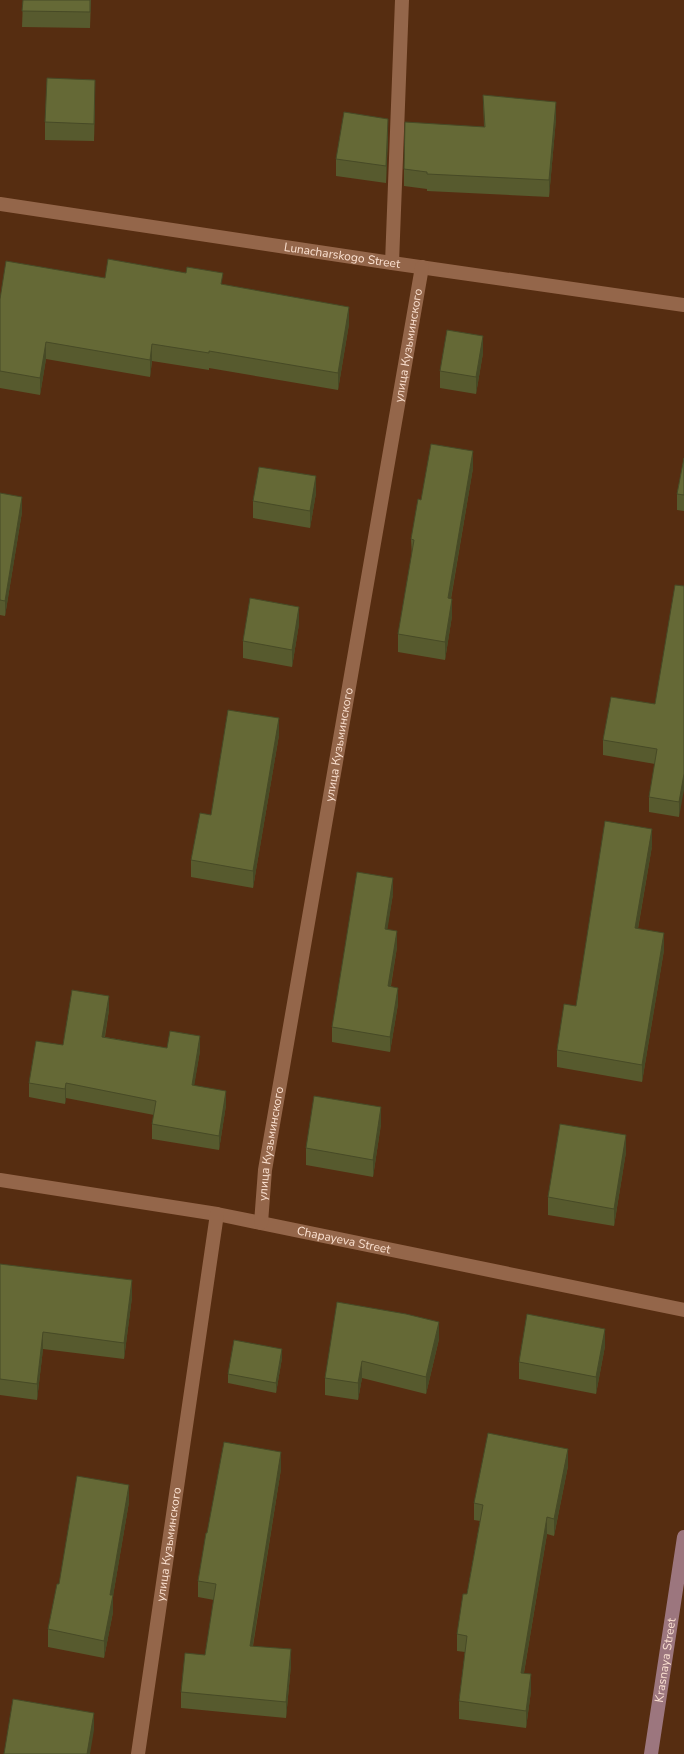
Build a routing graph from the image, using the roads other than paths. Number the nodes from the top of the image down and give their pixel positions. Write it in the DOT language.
graph roads {
  1 [pos="402,0"];
  2 [pos="0,204"];
  3 [pos="392,263"];
  4 [pos="422,267"];
  5 [pos="684,305"];
  6 [pos="0,1180"];
  7 [pos="217,1214"];
  8 [pos="261,1223"];
  9 [pos="684,1310"];
  10 [pos="684,1537"];
  11 [pos="138,1754"];
  12 [pos="651,1754"];
  1 -- 3 [label="street"];
  2 -- 3 [label="street, Lunacharskogo Street"];
  3 -- 4 [label="street, Lunacharskogo Street"];
  4 -- 5 [label="street, Lunacharskogo Street"];
  4 -- 8 [label="street, улица Кузьминского"];
  6 -- 7 [label="street, Chapayeva Street"];
  7 -- 8 [label="street, Chapayeva Street"];
  7 -- 11 [label="street, улица Кузьминского"];
  8 -- 9 [label="street, Chapayeva Street"];
  10 -- 12 [label="main road, Krasnaya Street"];
}
